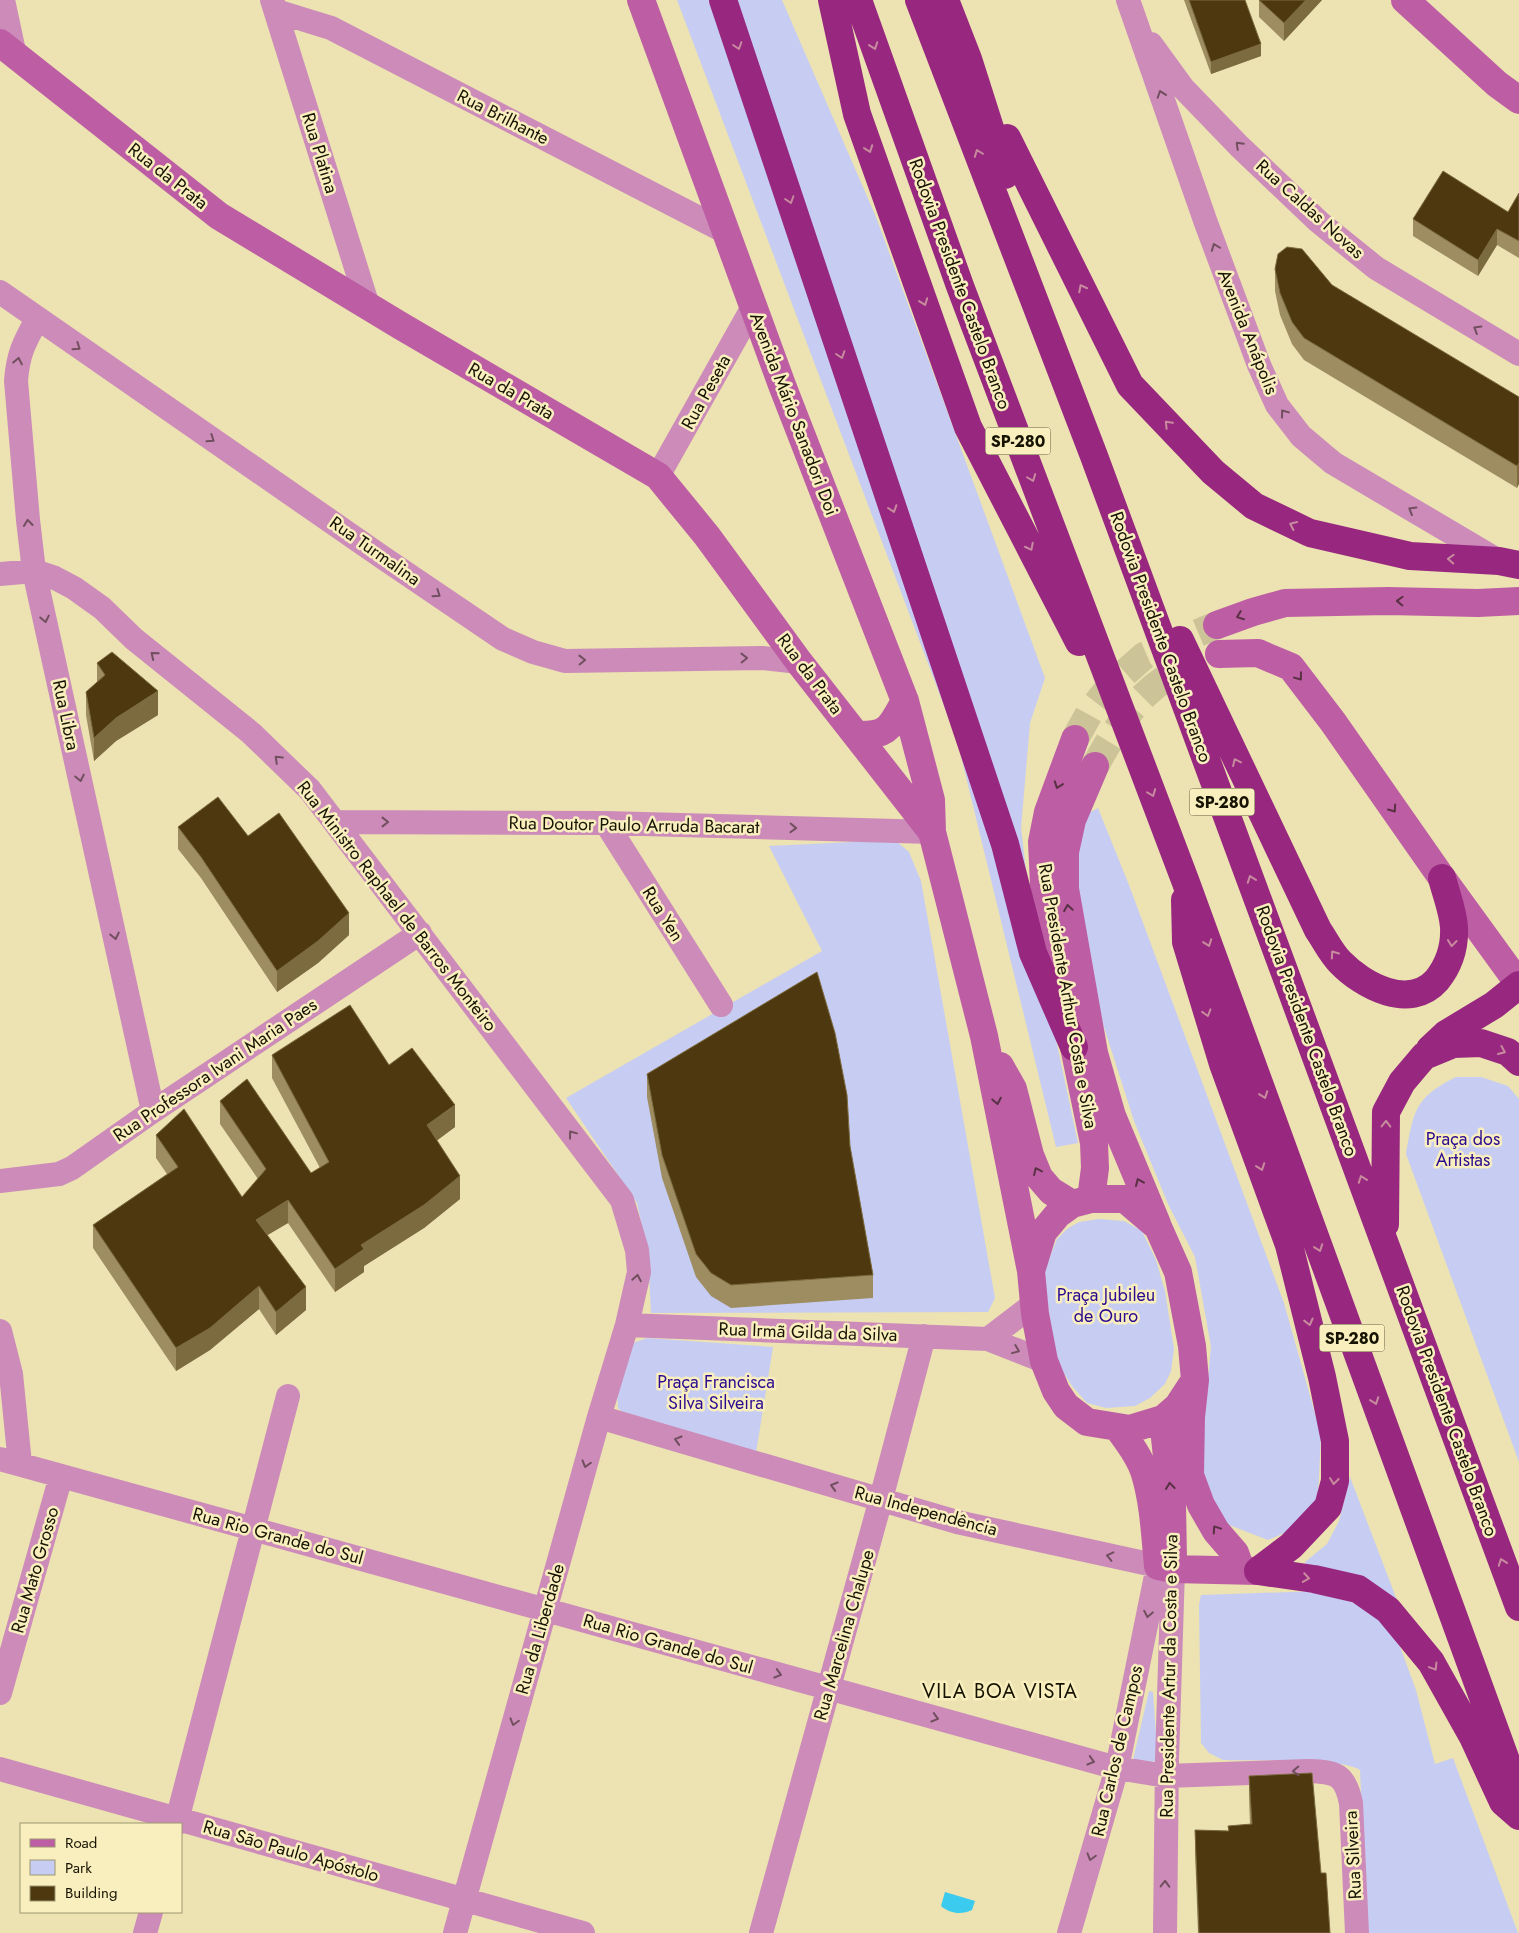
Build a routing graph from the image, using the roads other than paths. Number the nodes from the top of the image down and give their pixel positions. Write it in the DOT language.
graph roads {
  1 [pos="3,0"];
  2 [pos="641,0"];
  3 [pos="723,0"];
  4 [pos="815,0"];
  5 [pos="832,0"];
  6 [pos="858,0"];
  7 [pos="919,0"];
  8 [pos="935,0"];
  9 [pos="945,0"];
  10 [pos="1128,0"];
  11 [pos="1405,0"];
  12 [pos="274,6"];
  13 [pos="1136,23"];
  14 [pos="8,50"];
  15 [pos="968,59"];
  16 [pos="1519,100"];
  17 [pos="857,114"];
  18 [pos="726,232"];
  19 [pos="0,292"];
  20 [pos="368,306"];
  21 [pos="754,307"];
  22 [pos="37,319"];
  23 [pos="1519,354"];
  24 [pos="1094,456"];
  25 [pos="658,476"];
  26 [pos="1509,563"];
  27 [pos="34,571"];
  28 [pos="0,574"];
  29 [pos="1519,601"];
  30 [pos="1217,625"];
  31 [pos="1219,654"];
  32 [pos="799,662"];
  33 [pos="905,701"];
  34 [pos="857,735"];
  35 [pos="1075,739"];
  36 [pos="1141,764"];
  37 [pos="1095,766"];
  38 [pos="336,822"];
  39 [pos="606,823"];
  40 [pos="932,832"];
  41 [pos="1442,878"];
  42 [pos="1185,880"];
  43 [pos="420,933"];
  44 [pos="1519,985"];
  45 [pos="721,1005"];
  46 [pos="984,1036"];
  47 [pos="1074,1048"];
  48 [pos="1424,1056"];
  49 [pos="1519,1062"];
  50 [pos="154,1111"];
  51 [pos="0,1181"];
  52 [pos="1081,1201"];
  53 [pos="1158,1227"];
  54 [pos="1385,1243"];
  55 [pos="1030,1271"];
  56 [pos="1034,1304"];
  57 [pos="628,1325"];
  58 [pos="0,1330"];
  59 [pos="924,1336"];
  60 [pos="988,1339"];
  61 [pos="1044,1362"];
  62 [pos="5,1375"];
  63 [pos="1195,1380"];
  64 [pos="288,1396"];
  65 [pos="599,1417"];
  66 [pos="1163,1419"];
  67 [pos="1118,1428"];
  68 [pos="10,1461"];
  69 [pos="61,1476"];
  70 [pos="881,1499"];
  71 [pos="253,1530"];
  72 [pos="1166,1568"];
  73 [pos="1250,1571"];
  74 [pos="1519,1607"];
  75 [pos="546,1610"];
  76 [pos="829,1688"];
  77 [pos="0,1693"];
  78 [pos="0,1768"];
  79 [pos="1117,1768"];
  80 [pos="1166,1776"];
  81 [pos="1343,1779"];
  82 [pos="1519,1796"];
  83 [pos="1519,1816"];
  84 [pos="177,1821"];
  85 [pos="465,1900"];
  86 [pos="151,1913"];
  87 [pos="145,1933"];
  88 [pos="455,1933"];
  89 [pos="583,1933"];
  90 [pos="761,1933"];
  91 [pos="1069,1933"];
  92 [pos="1166,1933"];
  93 [pos="1357,1933"];
  1 -- 14 [label="street"];
  2 -- 18 [label="main road, Avenida Mário Sanadori Doi"];
  3 -- 47 [label="highway, one-way"];
  4 -- 17 [label="highway, Rodovia Presidente Castelo Branco"];
  5 -- 17 [label="highway, Rodovia Presidente Castelo Branco"];
  6 -- 36 [label="highway, Rodovia Presidente Castelo Branco / SP-280, one-way"];
  24 -- 7 [label="highway, Rodovia Presidente Castelo Branco / SP-280, one-way"];
  8 -- 15 [label="highway"];
  9 -- 15 [label="highway, Rodovia Presidente Castelo Branco"];
  10 -- 13 [label="street, Avenida Anápolis"];
  11 -- 16 [label="main road"];
  12 -- 18 [label="street, Rua Brilhante"];
  12 -- 20 [label="street, Rua Platina"];
  23 -- 13 [label="street, Rua Caldas Novas, one-way"];
  26 -- 13 [label="street, Avenida Anápolis, one-way"];
  14 -- 20 [label="main road, Rua da Prata"];
  15 -- 24 [label="highway, Rodovia Presidente Castelo Branco"];
  26 -- 15 [label="highway, one-way"];
  17 -- 36 [label="highway, Rodovia Presidente Castelo Branco, one-way"];
  18 -- 21 [label="main road, Avenida Mário Sanadori Doi"];
  19 -- 22 [label="street, Rua Turmalina"];
  20 -- 25 [label="main road, Rua da Prata"];
  21 -- 25 [label="street, Rua Peseta"];
  21 -- 33 [label="main road, Avenida Mário Sanadori Doi"];
  27 -- 22 [label="street, Rua Libra, one-way"];
  22 -- 32 [label="street, Rua Turmalina, one-way"];
  41 -- 24 [label="highway, one-way"];
  54 -- 24 [label="highway, Rodovia Presidente Castelo Branco / SP-280, one-way"];
  25 -- 32 [label="main road, Rua da Prata"];
  27 -- 28 [label="street"];
  38 -- 27 [label="street, Rua Ministro Raphael de Barros Monteiro, one-way"];
  27 -- 50 [label="street, Rua Libra, one-way"];
  29 -- 30 [label="main road, one-way"];
  31 -- 41 [label="main road, one-way"];
  32 -- 34 [label="main road, Rua da Prata"];
  33 -- 34 [label="main road"];
  33 -- 40 [label="main road, Avenida Mário Sanadori Doi"];
  34 -- 40 [label="main road, Rua da Prata"];
  35 -- 47 [label="main road, Rua Presidente Arthur Costa e Silva, one-way"];
  36 -- 42 [label="highway, Rodovia Presidente Castelo Branco / SP-280, one-way"];
  53 -- 37 [label="main road, Rua Presidente Arthur Costa e Silva, one-way"];
  38 -- 39 [label="street, Rua Doutor Paulo Arruda Bacarat, one-way"];
  38 -- 43 [label="street, Rua Ministro Raphael de Barros Monteiro"];
  39 -- 40 [label="street, Rua Doutor Paulo Arruda Bacarat, one-way"];
  39 -- 45 [label="street, Rua Yen"];
  40 -- 46 [label="main road, Rua Presidente Arthur Costa e Silva"];
  41 -- 44 [label="main road"];
  42 -- 73 [label="highway, one-way"];
  42 -- 82 [label="highway, Rodovia Presidente Castelo Branco / SP-280, one-way"];
  43 -- 50 [label="street, Rua Professora Ivani Maria Paes"];
  57 -- 43 [label="street, Rua Ministro Raphael de Barros Monteiro, one-way"];
  44 -- 48 [label="highway"];
  52 -- 46 [label="main road, Rua Presidente Arthur Costa e Silva, one-way"];
  46 -- 55 [label="main road, Rua Presidente Arthur Costa e Silva, one-way"];
  47 -- 52 [label="main road, Rua Presidente Arthur Costa e Silva"];
  48 -- 49 [label="highway, one-way"];
  54 -- 48 [label="highway, one-way"];
  50 -- 51 [label="street, Rua Professora Ivani Maria Paes"];
  52 -- 53 [label="main road, Rua Presidente Arthur Costa e Silva"];
  52 -- 55 [label="main road, Rua Presidente Arthur Costa e Silva"];
  53 -- 63 [label="main road, Rua Presidente Arthur Costa e Silva"];
  74 -- 54 [label="highway, Rodovia Presidente Castelo Branco / SP-280, one-way"];
  55 -- 56 [label="main road, Rua Presidente Arthur Costa e Silva"];
  56 -- 60 [label="street"];
  56 -- 61 [label="main road, Rua Presidente Arthur Costa e Silva"];
  57 -- 59 [label="street, Rua Irmã Gilda da Silva"];
  57 -- 65 [label="street, Rua da Liberdade"];
  58 -- 62 [label="street"];
  59 -- 60 [label="street, Rua Irmã Gilda da Silva"];
  59 -- 70 [label="street, Rua Marcelina Chalupe"];
  60 -- 61 [label="street, Rua Irmã Gilda da Silva, one-way"];
  61 -- 67 [label="main road, Rua Presidente Arthur Costa e Silva"];
  62 -- 68 [label="street"];
  63 -- 66 [label="main road, Rua Presidente Arthur Costa e Silva"];
  73 -- 63 [label="main road, one-way"];
  64 -- 71 [label="street"];
  70 -- 65 [label="street, Rua Independência, one-way"];
  65 -- 75 [label="street, Rua da Liberdade, one-way"];
  66 -- 67 [label="main road, Rua Presidente Arthur Costa e Silva"];
  72 -- 66 [label="main road, Rua Presidente Artur da Costa e Silva, one-way"];
  67 -- 72 [label="main road, Rua Presidente Artur da Costa e Silva"];
  68 -- 69 [label="street, Rua Rio Grande do Sul"];
  69 -- 71 [label="street, Rua Rio Grande do Sul"];
  69 -- 77 [label="street, Rua Mato Grosso"];
  72 -- 70 [label="street, Rua Independência, one-way"];
  70 -- 76 [label="street, Rua Marcelina Chalupe"];
  71 -- 75 [label="street, Rua Rio Grande do Sul"];
  71 -- 84 [label="street"];
  72 -- 73 [label="main road, Rua Independência"];
  72 -- 79 [label="street, Rua Carlos de Campos, one-way"];
  72 -- 80 [label="street, Rua Presidente Artur da Costa e Silva"];
  73 -- 83 [label="highway, one-way"];
  75 -- 76 [label="street, Rua Rio Grande do Sul, one-way"];
  75 -- 85 [label="street, Rua da Liberdade, one-way"];
  76 -- 79 [label="street, Rua Rio Grande do Sul, one-way"];
  76 -- 90 [label="street, Rua Marcelina Chalupe"];
  78 -- 84 [label="street, Rua São Paulo Apóstolo"];
  79 -- 80 [label="street, Rua Rio Grande do Sul"];
  79 -- 91 [label="street, Rua Carlos de Campos, one-way"];
  81 -- 80 [label="street, Rua Rio Grande do Sul, one-way"];
  92 -- 80 [label="street, Rua Presidente Artur da Costa e Silva, one-way"];
  81 -- 93 [label="street, Rua Silveira"];
  84 -- 85 [label="street, Rua São Paulo Apóstolo"];
  85 -- 88 [label="street, Rua da Liberdade"];
  85 -- 89 [label="street, Rua São Paulo Apóstolo"];
  86 -- 87 [label="street"];
}
